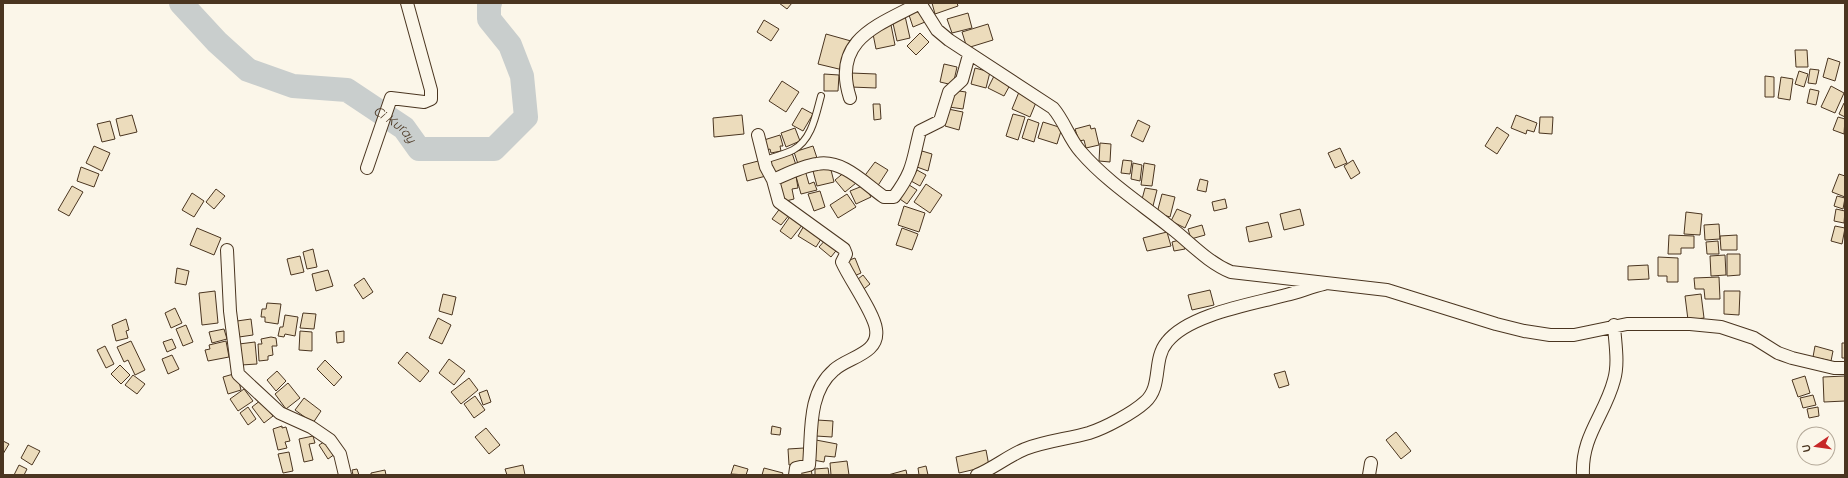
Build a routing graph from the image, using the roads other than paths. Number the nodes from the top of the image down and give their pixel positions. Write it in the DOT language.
graph roads {
  1 [pos="407,3"];
  2 [pos="920,3"];
  3 [pos="969,55"];
  4 [pos="821,96"];
  5 [pos="850,98"];
  6 [pos="758,135"];
  7 [pos="764,160"];
  8 [pos="367,168"];
  9 [pos="773,180"];
  10 [pos="227,250"];
  11 [pos="1330,282"];
  12 [pos="1614,325"];
  13 [pos="1845,368"];
  14 [pos="1371,463"];
  15 [pos="345,475"];
  16 [pos="795,475"];
  17 [pos="977,475"];
  18 [pos="1369,475"];
  19 [pos="1583,475"];
  1 -- 8 [label="street"];
  2 -- 3 [label="street"];
  2 -- 5 [label="street"];
  3 -- 9 [label="street"];
  3 -- 11 [label="street"];
  4 -- 7 [label="lane"];
  6 -- 7 [label="street"];
  7 -- 9 [label="street"];
  9 -- 16 [label="street"];
  10 -- 15 [label="street"];
  11 -- 12 [label="street"];
  11 -- 17 [label="street"];
  12 -- 13 [label="street"];
  12 -- 19 [label="street"];
  14 -- 18 [label="street"];
}
